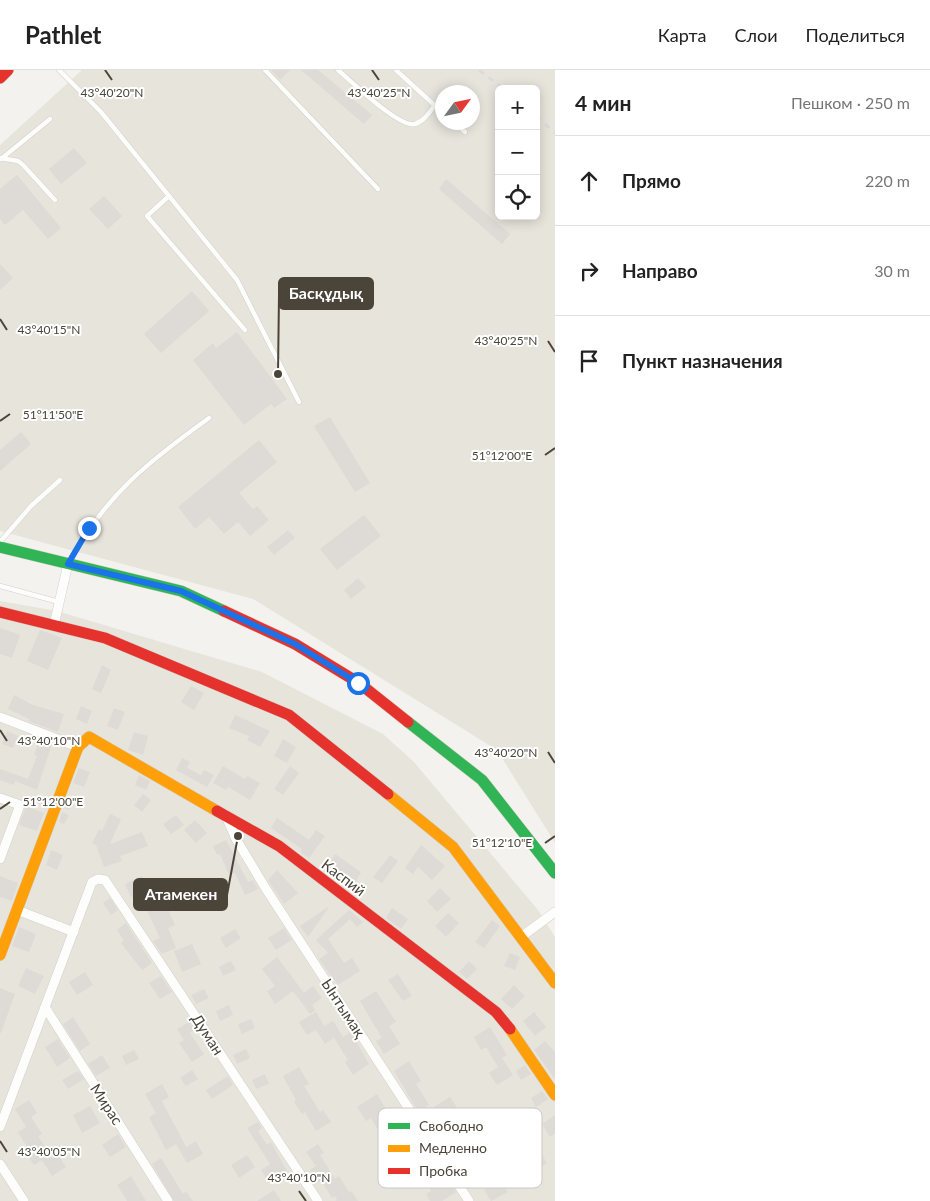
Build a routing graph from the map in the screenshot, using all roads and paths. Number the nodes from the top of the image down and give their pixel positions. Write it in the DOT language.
graph roads {
  1 [pos="8,70"];
  2 [pos="59,70"];
  3 [pos="265,70"];
  4 [pos="338,70"];
  5 [pos="396,70"];
  6 [pos="0,78"];
  7 [pos="435,105"];
  8 [pos="50,119"];
  9 [pos="0,159"];
  10 [pos="378,189"];
  11 [pos="169,196"];
  12 [pos="55,200"];
  13 [pos="245,330"];
  14 [pos="299,402"];
  15 [pos="209,418"];
  16 [pos="60,480"];
  17 [pos="0,542"];
  18 [pos="0,547"];
  19 [pos="68,564"];
  20 [pos="0,586"];
  21 [pos="59,602"];
  22 [pos="0,612"];
  23 [pos="54,624"];
  24 [pos="0,716"];
  25 [pos="78,747"];
  26 [pos="0,798"];
  27 [pos="224,812"];
  28 [pos="0,859"];
  29 [pos="555,873"];
  30 [pos="17,910"];
  31 [pos="555,912"];
  32 [pos="74,932"];
  33 [pos="521,937"];
  34 [pos="0,955"];
  35 [pos="555,983"];
  36 [pos="45,1007"];
  37 [pos="555,1095"];
  38 [pos="408,1108"];
  39 [pos="0,1127"];
  40 [pos="0,1164"];
  41 [pos="461,1188"];
  42 [pos="24,1201"];
  43 [pos="168,1201"];
  44 [pos="318,1201"];
  45 [pos="469,1201"];
  1 -- 6 [label="street"];
  2 -- 11 [label="lane"];
  3 -- 10 [label="lane"];
  4 -- 7 [label="lane"];
  5 -- 7 [label="lane"];
  8 -- 9 [label="lane"];
  9 -- 12 [label="lane"];
  11 -- 13 [label="lane"];
  11 -- 14 [label="lane"];
  15 -- 19 [label="lane"];
  16 -- 17 [label="lane"];
  18 -- 19 [label="street"];
  19 -- 21 [label="street"];
  19 -- 29 [label="street"];
  20 -- 21 [label="lane"];
  21 -- 23 [label="street"];
  22 -- 23 [label="street"];
  23 -- 33 [label="street"];
  24 -- 25 [label="street"];
  25 -- 27 [label="street, Каспий"];
  25 -- 30 [label="street"];
  26 -- 28 [label="street"];
  27 -- 37 [label="street, Каспий"];
  27 -- 38 [label="street, Ынтымақ"];
  30 -- 32 [label="street"];
  30 -- 34 [label="street"];
  31 -- 33 [label="street"];
  32 -- 36 [label="street"];
  32 -- 44 [label="street, Думан"];
  33 -- 35 [label="street"];
  36 -- 39 [label="street"];
  36 -- 43 [label="street, Мирас"];
  40 -- 42 [label="street"];
  41 -- 45 [label="street, Ынтымақ"];
}
